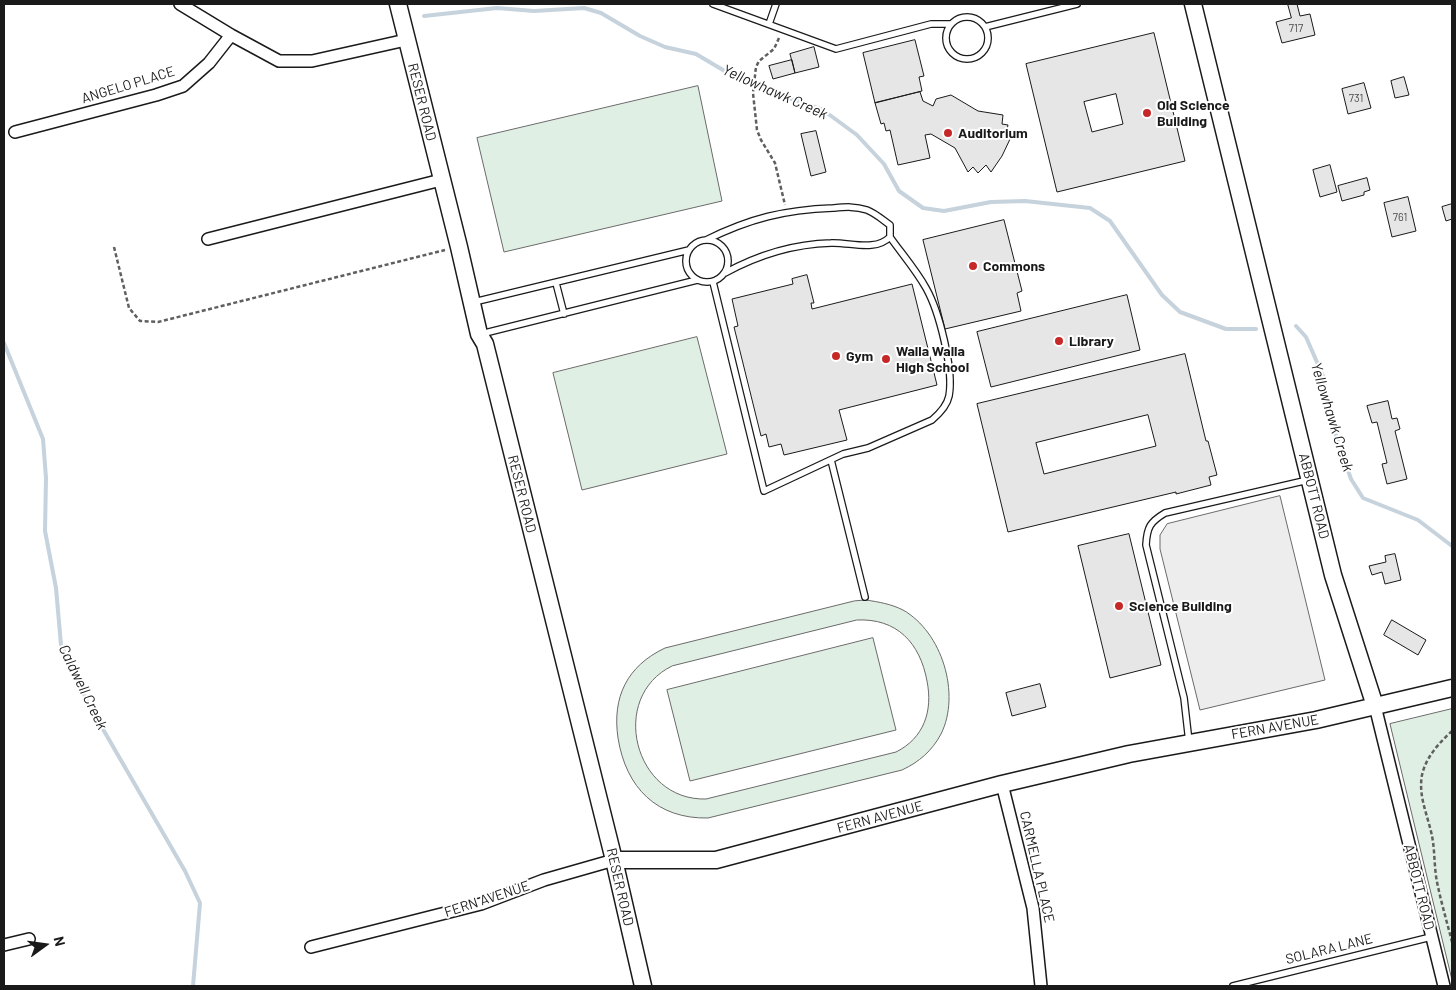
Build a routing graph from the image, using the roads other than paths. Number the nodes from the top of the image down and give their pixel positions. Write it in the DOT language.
graph roads {
  1 [pos="180,4"];
  2 [pos="398,4"];
  3 [pos="713,4"];
  4 [pos="776,4"];
  5 [pos="1077,4"];
  6 [pos="1193,4"];
  7 [pos="769,24"];
  8 [pos="951,24"];
  9 [pos="985,27"];
  10 [pos="231,35"];
  11 [pos="406,40"];
  12 [pos="15,132"];
  13 [pos="441,180"];
  14 [pos="890,237"];
  15 [pos="208,238"];
  16 [pos="706,240"];
  17 [pos="689,250"];
  18 [pos="725,273"];
  19 [pos="697,280"];
  20 [pos="713,282"];
  21 [pos="556,283"];
  22 [pos="471,303"];
  23 [pos="564,314"];
  24 [pos="479,334"];
  25 [pos="831,460"];
  26 [pos="1310,480"];
  27 [pos="865,597"];
  28 [pos="1452,688"];
  29 [pos="1375,706"];
  30 [pos="1189,742"];
  31 [pos="1002,784"];
  32 [pos="614,860"];
  33 [pos="1432,937"];
  34 [pos="29,938"];
  35 [pos="4,945"];
  36 [pos="311,947"];
  37 [pos="643,986"];
  38 [pos="1041,986"];
  39 [pos="1233,986"];
  40 [pos="1444,986"];
  1 -- 10 [label="street"];
  2 -- 11 [label="main road, RESER ROAD"];
  3 -- 7 [label="lane"];
  4 -- 7 [label="lane"];
  5 -- 9 [label="lane"];
  6 -- 26 [label="main road, ABBOTT ROAD"];
  7 -- 8 [label="lane"];
  8 -- 9 [label="lane"];
  8 -- 9 [label="lane"];
  10 -- 11 [label="street"];
  10 -- 12 [label="street, ANGELO PLACE"];
  11 -- 13 [label="main road, RESER ROAD"];
  13 -- 15 [label="street"];
  13 -- 22 [label="main road, RESER ROAD"];
  14 -- 16 [label="lane"];
  14 -- 18 [label="lane"];
  14 -- 25 [label="lane"];
  16 -- 17 [label="lane"];
  16 -- 18 [label="lane"];
  17 -- 19 [label="lane"];
  17 -- 21 [label="lane"];
  18 -- 20 [label="lane"];
  19 -- 20 [label="lane"];
  19 -- 23 [label="lane"];
  20 -- 25 [label="lane"];
  21 -- 22 [label="lane"];
  21 -- 23 [label="lane"];
  22 -- 24 [label="main road, RESER ROAD"];
  23 -- 24 [label="lane"];
  24 -- 32 [label="main road, RESER ROAD"];
  25 -- 27 [label="lane"];
  26 -- 29 [label="main road, ABBOTT ROAD"];
  26 -- 30 [label="lane"];
  28 -- 29 [label="main road, FERN AVENUE"];
  29 -- 30 [label="main road, FERN AVENUE"];
  29 -- 33 [label="street, ABBOTT ROAD"];
  30 -- 31 [label="main road, FERN AVENUE"];
  31 -- 32 [label="main road, FERN AVENUE"];
  31 -- 38 [label="street, CARMELLA PLACE"];
  32 -- 36 [label="street, FERN AVENUE"];
  32 -- 37 [label="main road, RESER ROAD"];
  33 -- 39 [label="lane, SOLARA LANE"];
  33 -- 40 [label="street, ABBOTT ROAD"];
  34 -- 35 [label="street"];
}
